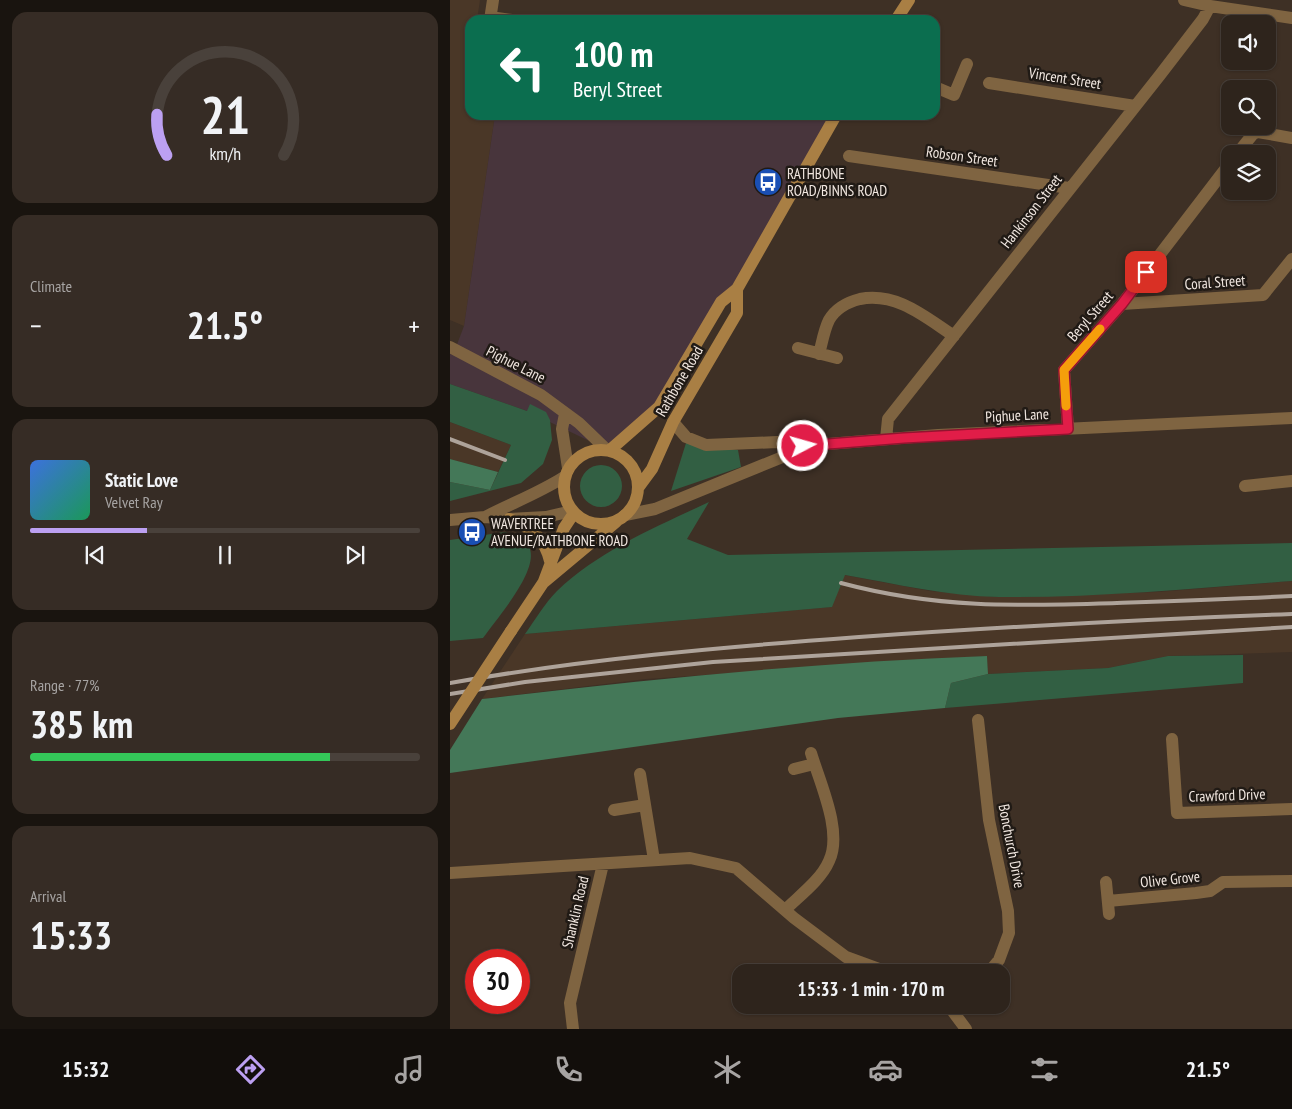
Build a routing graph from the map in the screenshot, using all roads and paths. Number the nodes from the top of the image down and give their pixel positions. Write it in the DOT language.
graph roads {
  1 [pos="493,0"];
  2 [pos="909,0"];
  3 [pos="1184,0"];
  4 [pos="1210,6"];
  5 [pos="490,15"];
  6 [pos="899,15"];
  7 [pos="1292,18"];
  8 [pos="967,64"];
  9 [pos="989,83"];
  10 [pos="940,89"];
  11 [pos="1136,106"];
  12 [pos="833,120"];
  13 [pos="1292,138"];
  14 [pos="1244,145"];
  15 [pos="849,156"];
  16 [pos="1221,174"];
  17 [pos="1069,188"];
  18 [pos="1292,259"];
  19 [pos="737,289"];
  20 [pos="1122,304"];
  21 [pos="954,336"];
  22 [pos="450,348"];
  23 [pos="798,348"];
  24 [pos="819,354"];
  25 [pos="837,358"];
  26 [pos="565,414"];
  27 [pos="1292,418"];
  28 [pos="673,422"];
  29 [pos="1068,429"];
  30 [pos="886,439"];
  31 [pos="803,446"];
  32 [pos="608,450"];
  33 [pos="566,472"];
  34 [pos="1292,481"];
  35 [pos="1245,486"];
  36 [pos="638,488"];
  37 [pos="573,512"];
  38 [pos="486,517"];
  39 [pos="622,517"];
  40 [pos="509,519"];
  41 [pos="450,520"];
  42 [pos="550,561"];
  43 [pos="543,583"];
  44 [pos="978,720"];
  45 [pos="450,724"];
  46 [pos="1172,739"];
  47 [pos="794,769"];
  48 [pos="640,774"];
  49 [pos="645,805"];
  50 [pos="1292,809"];
  51 [pos="614,810"];
  52 [pos="654,860"];
  53 [pos="602,864"];
  54 [pos="450,873"];
  55 [pos="1292,881"];
  56 [pos="1106,882"];
  57 [pos="1108,901"];
  58 [pos="785,910"];
  59 [pos="1109,914"];
  60 [pos="865,964"];
  61 [pos="996,964"];
  62 [pos="955,1014"];
  63 [pos="573,1029"];
  64 [pos="966,1029"];
  1 -- 5 [label="street"];
  2 -- 6 [label="main road"];
  3 -- 4 [label="street"];
  4 -- 7 [label="street"];
  4 -- 11 [label="street, Hankinson Street"];
  8 -- 10 [label="street"];
  9 -- 11 [label="street, Vincent Street"];
  11 -- 17 [label="street, Hankinson Street"];
  12 -- 19 [label="main road, Rathbone Road"];
  13 -- 14 [label="street"];
  15 -- 17 [label="street, Robson Street"];
  16 -- 20 [label="street, Beryl Street"];
  17 -- 21 [label="street, Hankinson Street"];
  18 -- 20 [label="street, Coral Street"];
  19 -- 28 [label="main road, Rathbone Road"];
  19 -- 32 [label="main road, Rathbone Road"];
  20 -- 29 [label="street, Beryl Street"];
  21 -- 24 [label="street"];
  21 -- 30 [label="street, Hankinson Street"];
  22 -- 26 [label="street, Pighue Lane"];
  23 -- 24 [label="street"];
  24 -- 25 [label="street"];
  26 -- 32 [label="street, Pighue Lane"];
  26 -- 33 [label="street"];
  27 -- 29 [label="street, Pighue Lane"];
  28 -- 31 [label="street, Pighue Lane"];
  28 -- 36 [label="main road, Rathbone Road"];
  29 -- 30 [label="street, Pighue Lane"];
  30 -- 31 [label="street, Pighue Lane"];
  31 -- 39 [label="street, Pighue Lane"];
  32 -- 33 [label="main road"];
  32 -- 36 [label="main road"];
  33 -- 37 [label="main road"];
  33 -- 38 [label="street"];
  34 -- 35 [label="street"];
  36 -- 39 [label="main road"];
  37 -- 39 [label="main road"];
  37 -- 40 [label="street"];
  37 -- 42 [label="main road"];
  38 -- 40 [label="street"];
  38 -- 41 [label="street"];
  39 -- 43 [label="main road"];
  40 -- 42 [label="main road"];
  42 -- 43 [label="main road"];
  43 -- 45 [label="main road, bridge"];
  44 -- 61 [label="street, Bonchurch Drive"];
  46 -- 50 [label="street, Crawford Drive"];
  47 -- 58 [label="street"];
  48 -- 49 [label="street"];
  49 -- 51 [label="street"];
  49 -- 52 [label="street"];
  52 -- 53 [label="street"];
  52 -- 58 [label="street"];
  53 -- 54 [label="street, Shanklin Road"];
  53 -- 63 [label="street, Shanklin Road"];
  55 -- 57 [label="street, Olive Grove"];
  56 -- 57 [label="street"];
  57 -- 59 [label="street"];
  58 -- 60 [label="street"];
  62 -- 64 [label="street"];
}
